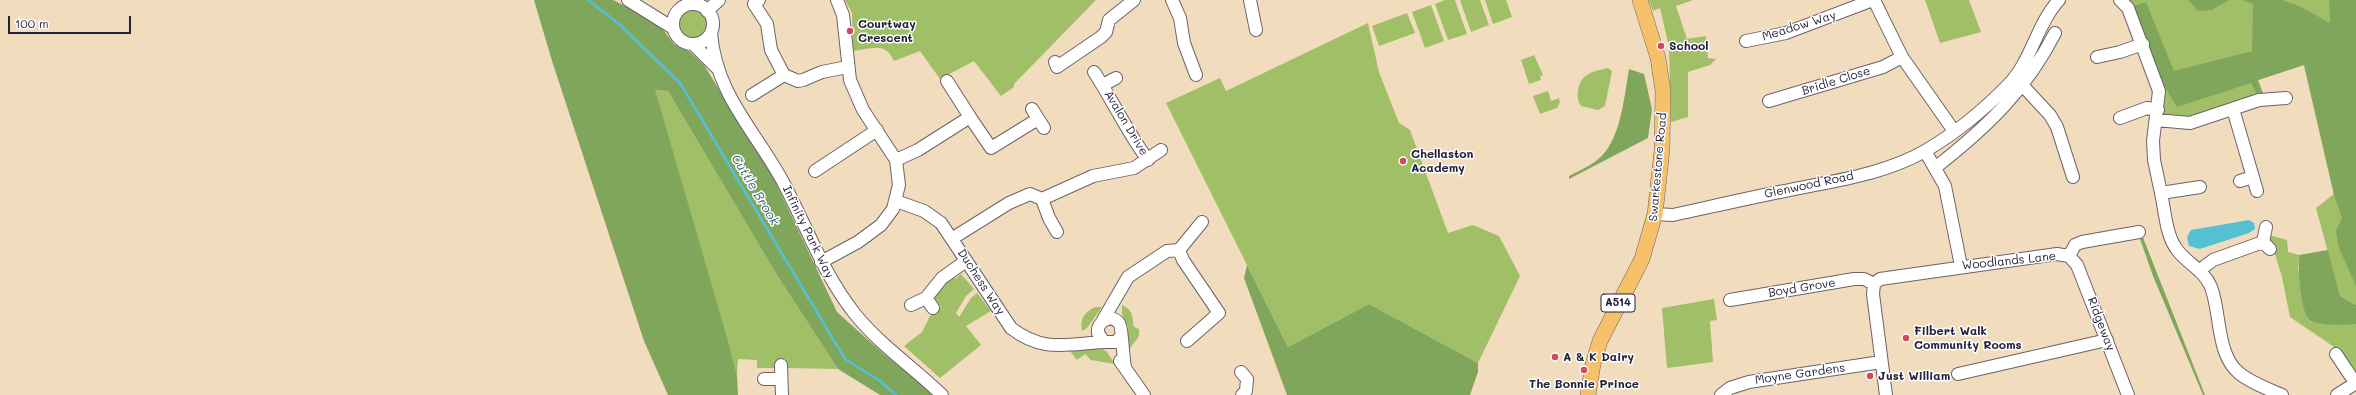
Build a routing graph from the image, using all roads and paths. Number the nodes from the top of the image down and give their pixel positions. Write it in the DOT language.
graph roads {
  1 [pos="628,0"];
  2 [pos="719,0"];
  3 [pos="837,0"];
  4 [pos="1134,0"];
  5 [pos="1172,0"];
  6 [pos="1250,0"];
  7 [pos="1640,0"];
  8 [pos="1874,0"];
  9 [pos="2059,0"];
  10 [pos="2120,0"];
  11 [pos="754,4"];
  12 [pos="644,8"];
  13 [pos="680,9"];
  14 [pos="708,11"];
  15 [pos="674,28"];
  16 [pos="1256,30"];
  17 [pos="711,33"];
  18 [pos="2055,33"];
  19 [pos="1746,41"];
  20 [pos="693,44"];
  21 [pos="2143,44"];
  22 [pos="1902,57"];
  23 [pos="2097,57"];
  24 [pos="1055,62"];
  25 [pos="716,67"];
  26 [pos="848,67"];
  27 [pos="1191,70"];
  28 [pos="1094,72"];
  29 [pos="784,75"];
  30 [pos="1116,78"];
  31 [pos="947,81"];
  32 [pos="1103,85"];
  33 [pos="2023,86"];
  34 [pos="752,95"];
  35 [pos="2286,98"];
  36 [pos="1769,101"];
  37 [pos="2233,109"];
  38 [pos="2157,115"];
  39 [pos="970,117"];
  40 [pos="2120,118"];
  41 [pos="1038,119"];
  42 [pos="877,130"];
  43 [pos="1954,130"];
  44 [pos="1161,150"];
  45 [pos="1925,151"];
  46 [pos="896,160"];
  47 [pos="1148,160"];
  48 [pos="1936,167"];
  49 [pos="815,171"];
  50 [pos="2074,177"];
  51 [pos="2253,177"];
  52 [pos="2240,181"];
  53 [pos="2200,187"];
  54 [pos="2257,191"];
  55 [pos="2161,193"];
  56 [pos="1042,199"];
  57 [pos="896,201"];
  58 [pos="1655,214"];
  59 [pos="1202,222"];
  60 [pos="2266,227"];
  61 [pos="1057,231"];
  62 [pos="2139,232"];
  63 [pos="953,238"];
  64 [pos="1179,250"];
  65 [pos="2069,256"];
  66 [pos="966,261"];
  67 [pos="820,262"];
  68 [pos="1961,266"];
  69 [pos="2200,270"];
  70 [pos="1874,284"];
  71 [pos="1117,298"];
  72 [pos="1735,302"];
  73 [pos="911,305"];
  74 [pos="1104,320"];
  75 [pos="1117,321"];
  76 [pos="1097,331"];
  77 [pos="1121,336"];
  78 [pos="2107,340"];
  79 [pos="1187,341"];
  80 [pos="1106,343"];
  81 [pos="1072,344"];
  82 [pos="2336,354"];
  83 [pos="1881,362"];
  84 [pos="781,365"];
  85 [pos="1125,367"];
  86 [pos="1241,372"];
  87 [pos="1958,374"];
  88 [pos="764,379"];
  89 [pos="781,379"];
  90 [pos="2356,384"];
  91 [pos="2258,390"];
  92 [pos="782,395"];
  93 [pos="942,395"];
  94 [pos="1144,395"];
  95 [pos="1242,395"];
  96 [pos="1588,395"];
  97 [pos="1721,395"];
  98 [pos="1886,395"];
  99 [pos="2128,395"];
  100 [pos="2282,395"];
  101 [pos="2336,395"];
  1 -- 12 [label="street"];
  2 -- 14 [label="street"];
  3 -- 26 [label="street"];
  4 -- 24 [label="street"];
  5 -- 27 [label="street"];
  6 -- 16 [label="street"];
  7 -- 58 [label="main road, Swarkestone Road / A514"];
  8 -- 19 [label="street, Meadow Way"];
  8 -- 22 [label="street"];
  9 -- 43 [label="street, Glenwood Road"];
  10 -- 21 [label="street"];
  11 -- 29 [label="street"];
  12 -- 13 [label="street"];
  12 -- 15 [label="street"];
  13 -- 14 [label="street"];
  13 -- 15 [label="street"];
  14 -- 17 [label="street"];
  15 -- 20 [label="street"];
  17 -- 20 [label="street"];
  17 -- 25 [label="street, Infinity Park Way"];
  18 -- 33 [label="street"];
  20 -- 25 [label="street, Infinity Park Way"];
  21 -- 23 [label="street"];
  21 -- 38 [label="street"];
  22 -- 36 [label="street, Bridle Close"];
  22 -- 43 [label="street"];
  25 -- 67 [label="street, Infinity Park Way"];
  26 -- 29 [label="street"];
  26 -- 42 [label="street"];
  28 -- 32 [label="street, Avalon Drive"];
  29 -- 34 [label="street"];
  30 -- 32 [label="street, Avalon Drive"];
  31 -- 39 [label="street"];
  32 -- 47 [label="street, Avalon Drive"];
  33 -- 48 [label="street"];
  33 -- 50 [label="street"];
  35 -- 37 [label="street"];
  37 -- 38 [label="street"];
  37 -- 51 [label="street"];
  38 -- 40 [label="street"];
  38 -- 55 [label="street"];
  39 -- 41 [label="street"];
  39 -- 46 [label="street"];
  42 -- 46 [label="street"];
  42 -- 49 [label="street"];
  43 -- 45 [label="street, Glenwood Road"];
  44 -- 47 [label="street, Avalon Drive"];
  45 -- 48 [label="street"];
  45 -- 58 [label="street, Glenwood Road"];
  46 -- 57 [label="street"];
  47 -- 56 [label="street, Avalon Drive"];
  48 -- 68 [label="street"];
  51 -- 52 [label="street"];
  51 -- 54 [label="street"];
  53 -- 55 [label="street"];
  55 -- 69 [label="street"];
  56 -- 61 [label="street"];
  56 -- 63 [label="street"];
  57 -- 63 [label="street, Duchess Way"];
  57 -- 67 [label="street"];
  58 -- 96 [label="main road, Swarkestone Road / A514"];
  59 -- 64 [label="street"];
  60 -- 69 [label="street"];
  62 -- 65 [label="street, Woodlands Lane"];
  63 -- 66 [label="street, Duchess Way"];
  64 -- 71 [label="street"];
  64 -- 79 [label="street"];
  65 -- 68 [label="street, Woodlands Lane"];
  65 -- 78 [label="street, Ridgeway"];
  66 -- 73 [label="street"];
  66 -- 81 [label="street, Duchess Way"];
  67 -- 93 [label="street, Infinity Park Way"];
  68 -- 70 [label="street, Woodlands Lane"];
  69 -- 91 [label="street"];
  70 -- 72 [label="street, Boyd Grove"];
  70 -- 83 [label="street"];
  71 -- 74 [label="street"];
  71 -- 75 [label="street"];
  74 -- 75 [label="street"];
  74 -- 76 [label="street"];
  75 -- 77 [label="street"];
  76 -- 80 [label="street"];
  76 -- 81 [label="street, Duchess Way"];
  77 -- 80 [label="street"];
  77 -- 85 [label="street"];
  78 -- 87 [label="street"];
  78 -- 99 [label="street, Ridgeway"];
  80 -- 81 [label="street, Duchess Way"];
  80 -- 85 [label="street"];
  82 -- 90 [label="street"];
  83 -- 97 [label="street, Moyne Gardens"];
  83 -- 98 [label="street"];
  84 -- 89 [label="street"];
  85 -- 94 [label="street"];
  86 -- 95 [label="street"];
  88 -- 89 [label="street"];
  89 -- 92 [label="street"];
  90 -- 101 [label="street"];
  91 -- 100 [label="street"];
}
